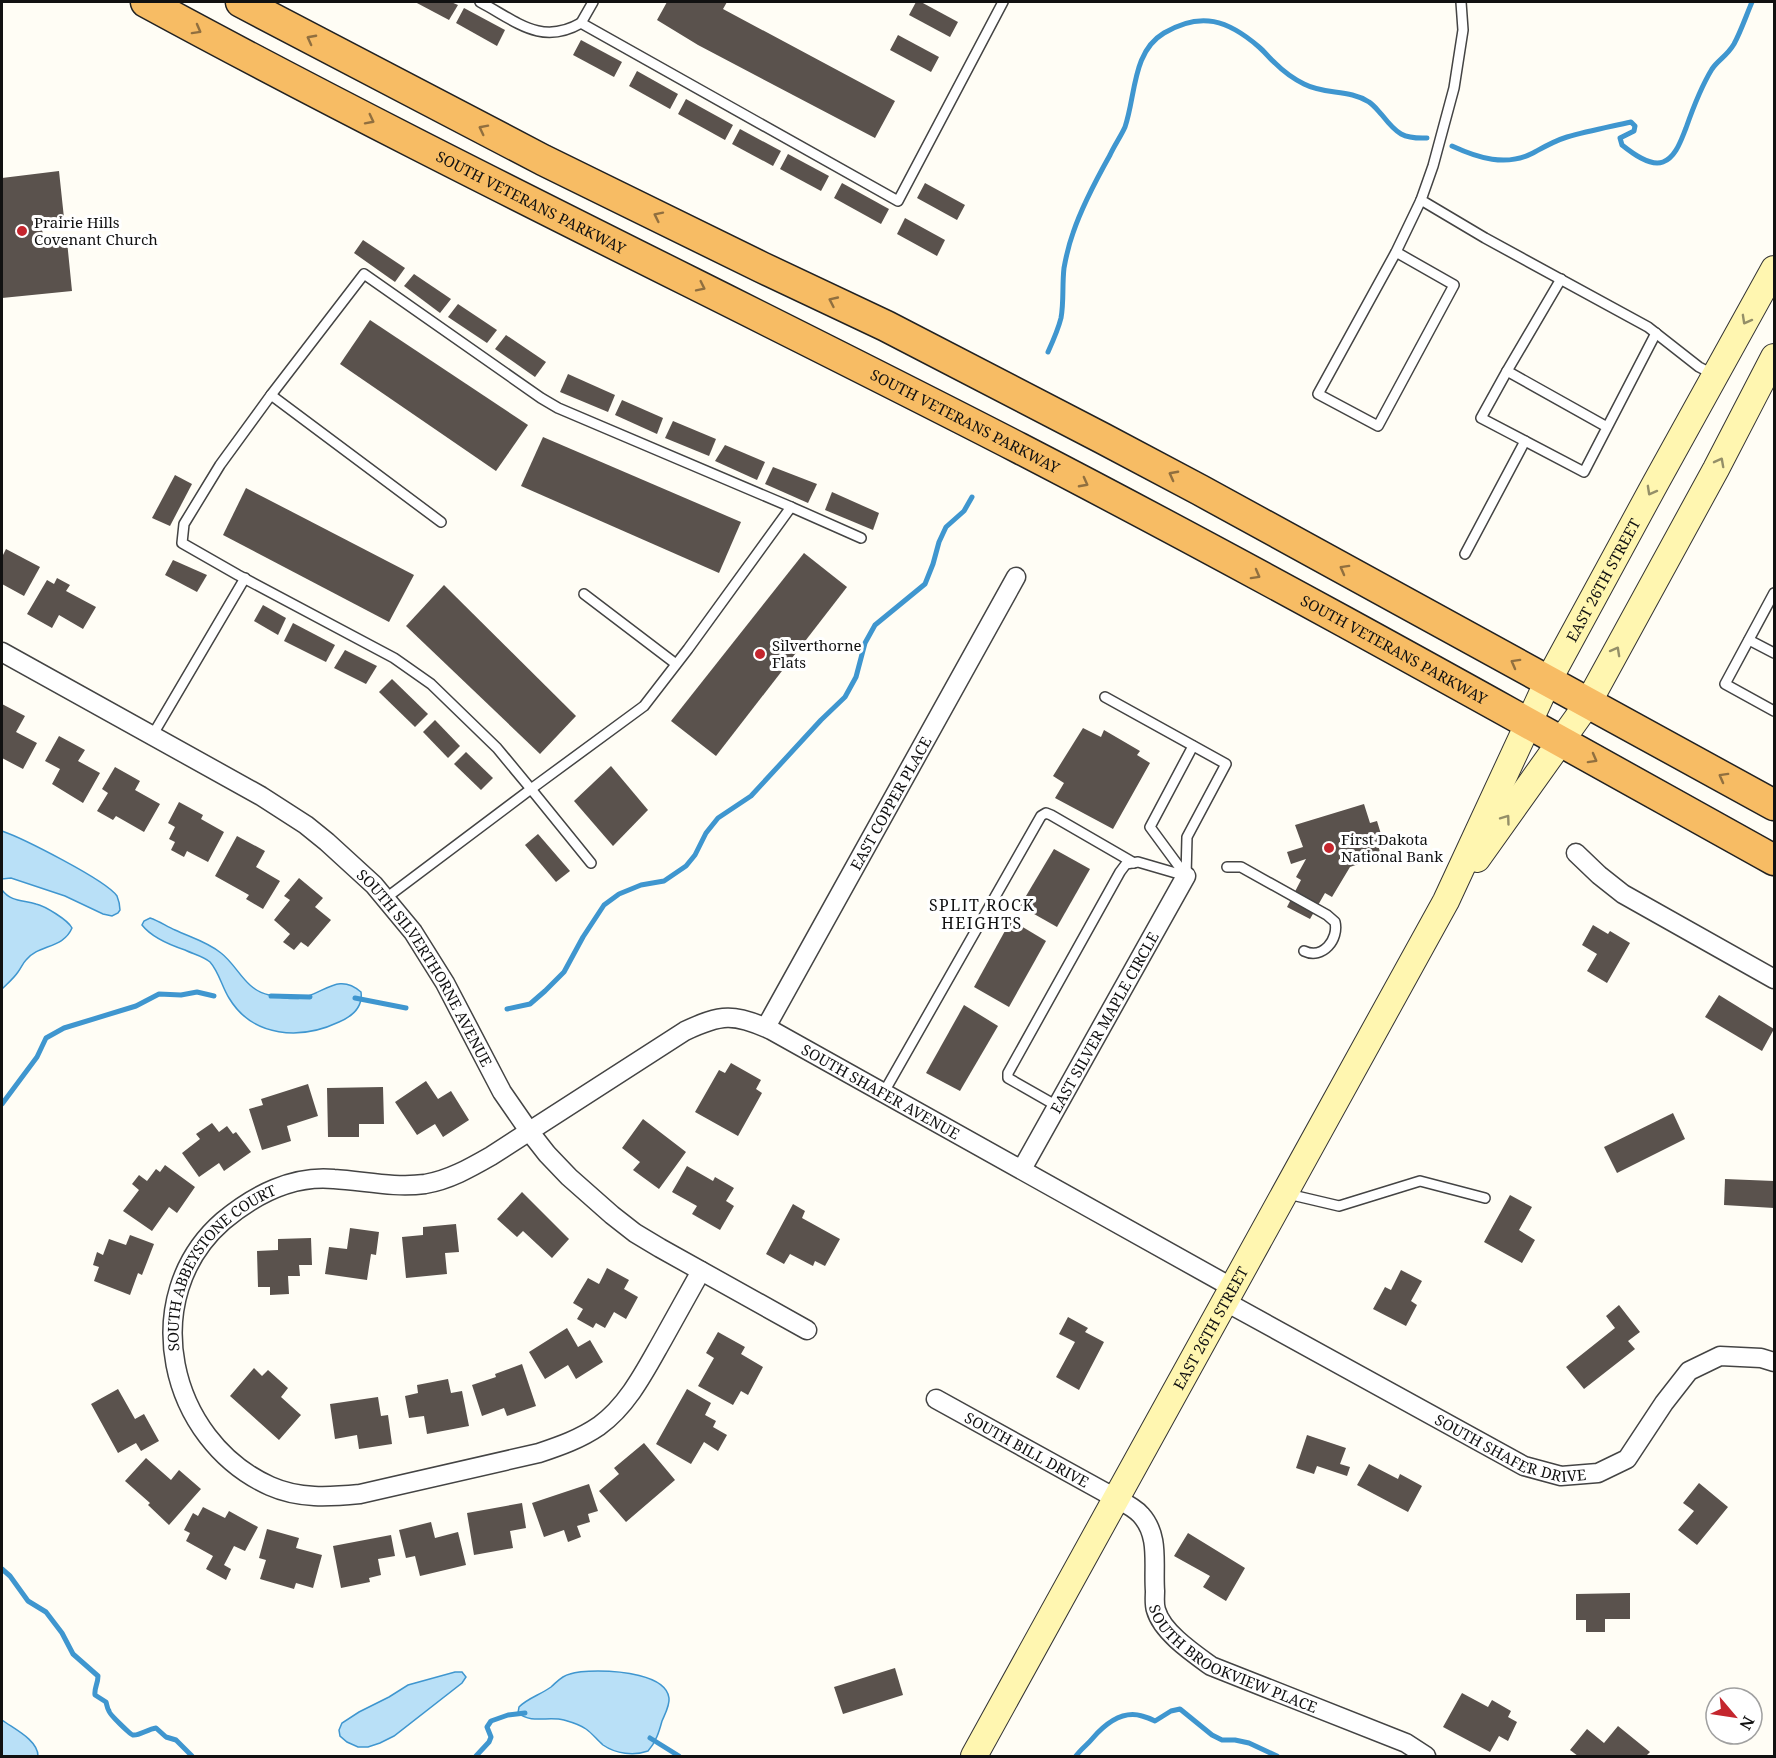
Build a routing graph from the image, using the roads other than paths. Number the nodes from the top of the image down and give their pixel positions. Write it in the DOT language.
graph roads {
  1 [pos="146,2"];
  2 [pos="241,2"];
  3 [pos="480,2"];
  4 [pos="593,2"];
  5 [pos="1003,2"];
  6 [pos="1461,2"];
  7 [pos="581,23"];
  8 [pos="1421,200"];
  9 [pos="1396,252"];
  10 [pos="1774,269"];
  11 [pos="1562,279"];
  12 [pos="1656,333"];
  13 [pos="1774,357"];
  14 [pos="1507,371"];
  15 [pos="1715,375"];
  16 [pos="271,395"];
  17 [pos="1607,427"];
  18 [pos="1525,441"];
  19 [pos="791,507"];
  20 [pos="441,522"];
  21 [pos="861,538"];
  22 [pos="1465,554"];
  23 [pos="1016,577"];
  24 [pos="244,578"];
  25 [pos="1774,593"];
  26 [pos="584,594"];
  27 [pos="1749,640"];
  28 [pos="2,652"];
  29 [pos="1774,653"];
  30 [pos="676,664"];
  31 [pos="1548,681"];
  32 [pos="1105,697"];
  33 [pos="1588,703"];
  34 [pos="1774,711"];
  35 [pos="1528,723"];
  36 [pos="152,736"];
  37 [pos="1560,741"];
  38 [pos="1192,746"];
  39 [pos="531,789"];
  40 [pos="1774,805"];
  41 [pos="1576,853"];
  42 [pos="1774,860"];
  43 [pos="1134,862"];
  44 [pos="591,863"];
  45 [pos="1227,867"];
  46 [pos="1186,876"];
  47 [pos="386,898"];
  48 [pos="1446,901"];
  49 [pos="1304,951"];
  50 [pos="1774,979"];
  51 [pos="766,1027"];
  52 [pos="884,1092"];
  53 [pos="1057,1106"];
  54 [pos="529,1131"];
  55 [pos="1022,1169"];
  56 [pos="1286,1194"];
  57 [pos="1485,1197"];
  58 [pos="700,1271"];
  59 [pos="1230,1295"];
  60 [pos="807,1330"];
  61 [pos="1774,1362"];
  62 [pos="936,1399"];
  63 [pos="1118,1499"];
  64 [pos="974,1756"];
  65 [pos="1426,1756"];
  1 -- 35 [label="highway, SOUTH VETERANS PARKWAY, one-way"];
  31 -- 2 [label="highway, one-way"];
  3 -- 7 [label="lane"];
  4 -- 7 [label="lane"];
  5 -- 7 [label="lane"];
  6 -- 8 [label="lane"];
  8 -- 9 [label="lane"];
  8 -- 11 [label="lane"];
  9 -- 9 [label="lane"];
  10 -- 15 [label="main road, EAST 26TH STREET, one-way"];
  11 -- 12 [label="lane"];
  11 -- 14 [label="lane"];
  12 -- 15 [label="lane"];
  12 -- 17 [label="lane"];
  33 -- 13 [label="main road, EAST 26TH STREET, one-way"];
  14 -- 17 [label="lane"];
  14 -- 18 [label="lane"];
  15 -- 31 [label="main road, EAST 26TH STREET, one-way"];
  16 -- 19 [label="lane"];
  16 -- 20 [label="lane"];
  16 -- 24 [label="lane"];
  17 -- 18 [label="lane"];
  18 -- 22 [label="lane"];
  19 -- 21 [label="lane"];
  19 -- 30 [label="lane"];
  23 -- 51 [label="street, EAST COPPER PLACE"];
  24 -- 36 [label="lane"];
  24 -- 39 [label="lane"];
  25 -- 27 [label="lane"];
  26 -- 30 [label="lane"];
  27 -- 29 [label="lane"];
  27 -- 34 [label="lane"];
  28 -- 36 [label="street, SOUTH SILVERTHORNE AVENUE"];
  30 -- 39 [label="lane"];
  31 -- 33 [label="highway"];
  31 -- 35 [label="main road, EAST 26TH STREET"];
  32 -- 38 [label="lane"];
  33 -- 37 [label="main road, EAST 26TH STREET"];
  40 -- 33 [label="highway, one-way"];
  35 -- 37 [label="highway, SOUTH VETERANS PARKWAY"];
  35 -- 48 [label="main road, EAST 26TH STREET"];
  36 -- 47 [label="street, SOUTH SILVERTHORNE AVENUE"];
  37 -- 42 [label="highway, SOUTH VETERANS PARKWAY, one-way"];
  48 -- 37 [label="main road, EAST 26TH STREET, one-way"];
  38 -- 46 [label="lane"];
  38 -- 46 [label="lane"];
  39 -- 44 [label="lane"];
  39 -- 47 [label="lane"];
  41 -- 50 [label="street"];
  43 -- 46 [label="lane"];
  43 -- 52 [label="lane"];
  43 -- 53 [label="lane"];
  45 -- 49 [label="lane"];
  46 -- 53 [label="street, EAST SILVER MAPLE CIRCLE"];
  47 -- 54 [label="street, SOUTH SILVERTHORNE AVENUE"];
  48 -- 56 [label="main road, EAST 26TH STREET"];
  51 -- 52 [label="street, SOUTH SHAFER AVENUE"];
  51 -- 54 [label="street, SOUTH SHAFER AVENUE"];
  52 -- 55 [label="street, SOUTH SHAFER AVENUE"];
  53 -- 55 [label="street, EAST SILVER MAPLE CIRCLE"];
  54 -- 58 [label="street, SOUTH SILVERTHORNE AVENUE"];
  54 -- 58 [label="street, SOUTH ABBEYSTONE COURT"];
  55 -- 59 [label="street, SOUTH SHAFER AVENUE"];
  56 -- 57 [label="lane"];
  56 -- 59 [label="main road, EAST 26TH STREET"];
  58 -- 60 [label="street, SOUTH SILVERTHORNE AVENUE"];
  59 -- 61 [label="street, SOUTH SHAFER DRIVE"];
  59 -- 63 [label="main road, EAST 26TH STREET"];
  62 -- 63 [label="street, SOUTH BILL DRIVE"];
  63 -- 64 [label="main road, EAST 26TH STREET"];
  63 -- 65 [label="street, SOUTH BROOKVIEW PLACE"];
}
